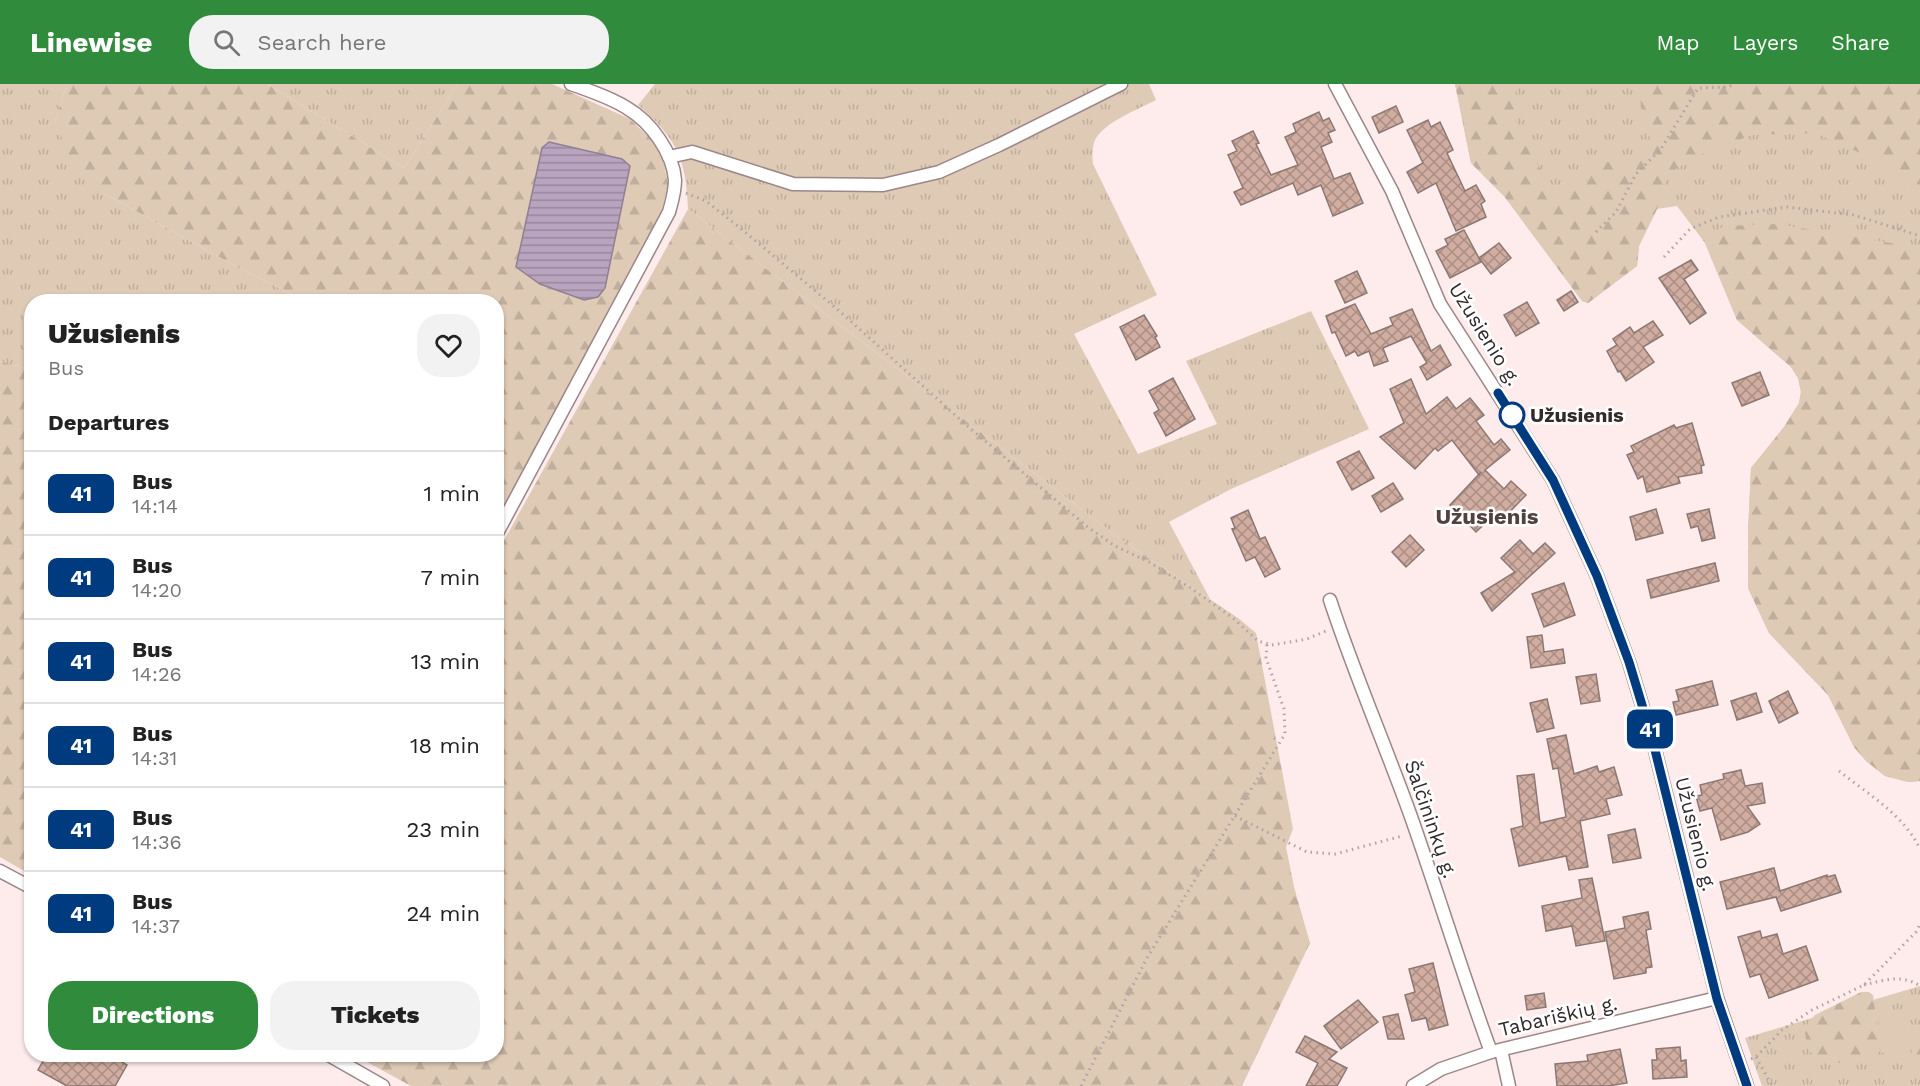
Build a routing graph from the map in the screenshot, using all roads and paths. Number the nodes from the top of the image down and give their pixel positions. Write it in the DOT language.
graph roads {
  1 [pos="571,84"];
  2 [pos="1120,84"];
  3 [pos="1335,84"];
  4 [pos="1735,84"];
  5 [pos="669,158"];
  6 [pos="674,190"];
  7 [pos="1596,232"];
  8 [pos="1920,237"];
  9 [pos="1664,257"];
  10 [pos="504,520"];
  11 [pos="1330,600"];
  12 [pos="1338,625"];
  13 [pos="1267,644"];
  14 [pos="1839,771"];
  15 [pos="1235,816"];
  16 [pos="1416,832"];
  17 [pos="1920,848"];
  18 [pos="0,871"];
  19 [pos="24,884"];
  20 [pos="1920,924"];
  21 [pos="1864,985"];
  22 [pos="1920,986"];
  23 [pos="1717,999"];
  24 [pos="1496,1051"];
  25 [pos="1756,1057"];
  26 [pos="341,1062"];
  27 [pos="1739,1064"];
  28 [pos="382,1086"];
  29 [pos="1081,1086"];
  30 [pos="1413,1086"];
  31 [pos="1509,1086"];
  32 [pos="1747,1086"];
  33 [pos="1772,1086"];
  1 -- 5 [label="street"];
  2 -- 5 [label="street"];
  3 -- 23 [label="street, Užusienio g."];
  4 -- 7 [label="path"];
  5 -- 6 [label="street"];
  6 -- 10 [label="street"];
  6 -- 13 [label="path"];
  8 -- 9 [label="path"];
  11 -- 12 [label="street, Šalčininkų g."];
  12 -- 13 [label="path"];
  12 -- 16 [label="street, Šalčininkų g."];
  13 -- 15 [label="path"];
  14 -- 17 [label="path"];
  15 -- 16 [label="path"];
  15 -- 29 [label="path"];
  16 -- 24 [label="street, Šalčininkų g."];
  18 -- 19 [label="street"];
  20 -- 21 [label="path"];
  21 -- 22 [label="path"];
  21 -- 25 [label="path"];
  23 -- 24 [label="street, Tabariškių g."];
  23 -- 27 [label="street, Užusienio g."];
  24 -- 30 [label="street, Tabariškių g."];
  24 -- 31 [label="street, Šalčininkų g."];
  25 -- 27 [label="path"];
  25 -- 33 [label="path"];
  26 -- 28 [label="street"];
  27 -- 32 [label="street, Užusienio g."];
}
